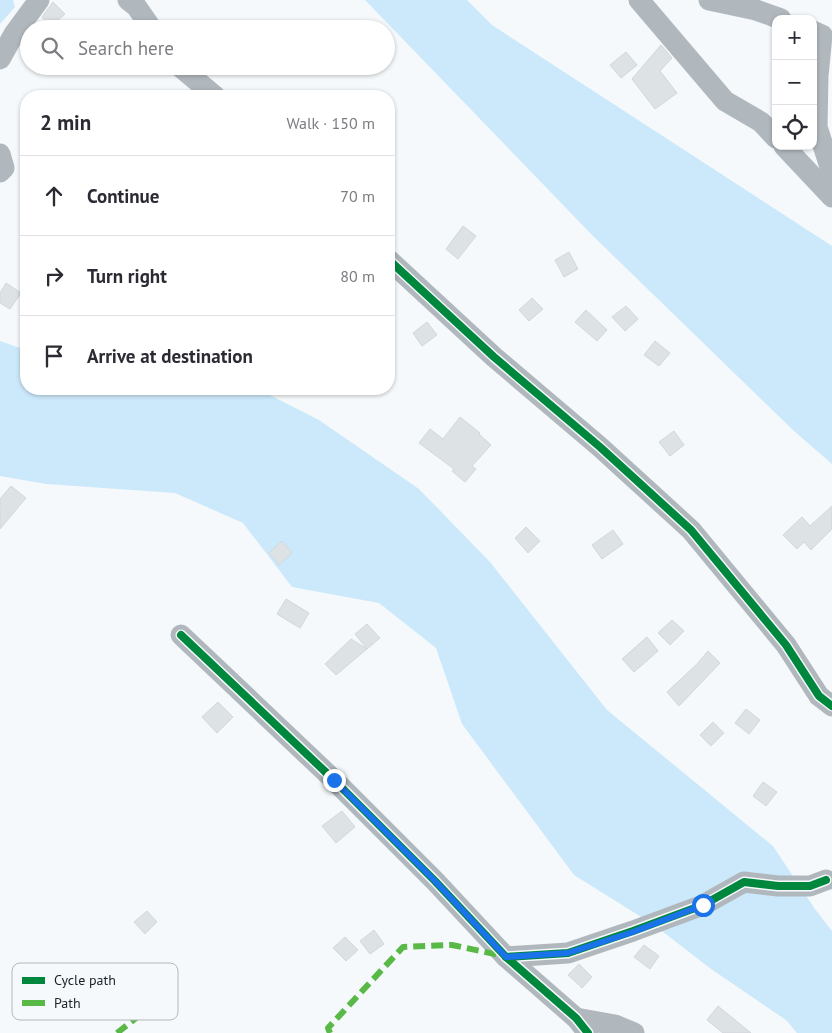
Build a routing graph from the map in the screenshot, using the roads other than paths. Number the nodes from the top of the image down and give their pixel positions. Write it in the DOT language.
graph roads {
  1 [pos="40,0"];
  2 [pos="128,0"];
  3 [pos="639,0"];
  4 [pos="709,0"];
  5 [pos="772,16"];
  6 [pos="22,20"];
  7 [pos="146,20"];
  8 [pos="20,22"];
  9 [pos="817,33"];
  10 [pos="7,36"];
  11 [pos="0,59"];
  12 [pos="190,75"];
  13 [pos="208,90"];
  14 [pos="772,134"];
  15 [pos="788,150"];
  16 [pos="0,154"];
  17 [pos="0,172"];
  18 [pos="832,196"];
  19 [pos="395,266"];
  20 [pos="181,635"];
  21 [pos="832,706"];
  22 [pos="826,880"];
  23 [pos="506,957"];
  24 [pos="582,1025"];
  25 [pos="634,1033"];
  1 -- 6 [label="street"];
  2 -- 7 [label="street"];
  3 -- 14 [label="street"];
  4 -- 5 [label="street"];
  8 -- 10 [label="street"];
  9 -- 18 [label="street"];
  10 -- 11 [label="street"];
  12 -- 13 [label="street"];
  15 -- 18 [label="street"];
  16 -- 17 [label="street"];
  19 -- 21 [label="street"];
  20 -- 23 [label="street"];
  22 -- 23 [label="street"];
  23 -- 24 [label="street"];
  24 -- 25 [label="street"];
}
